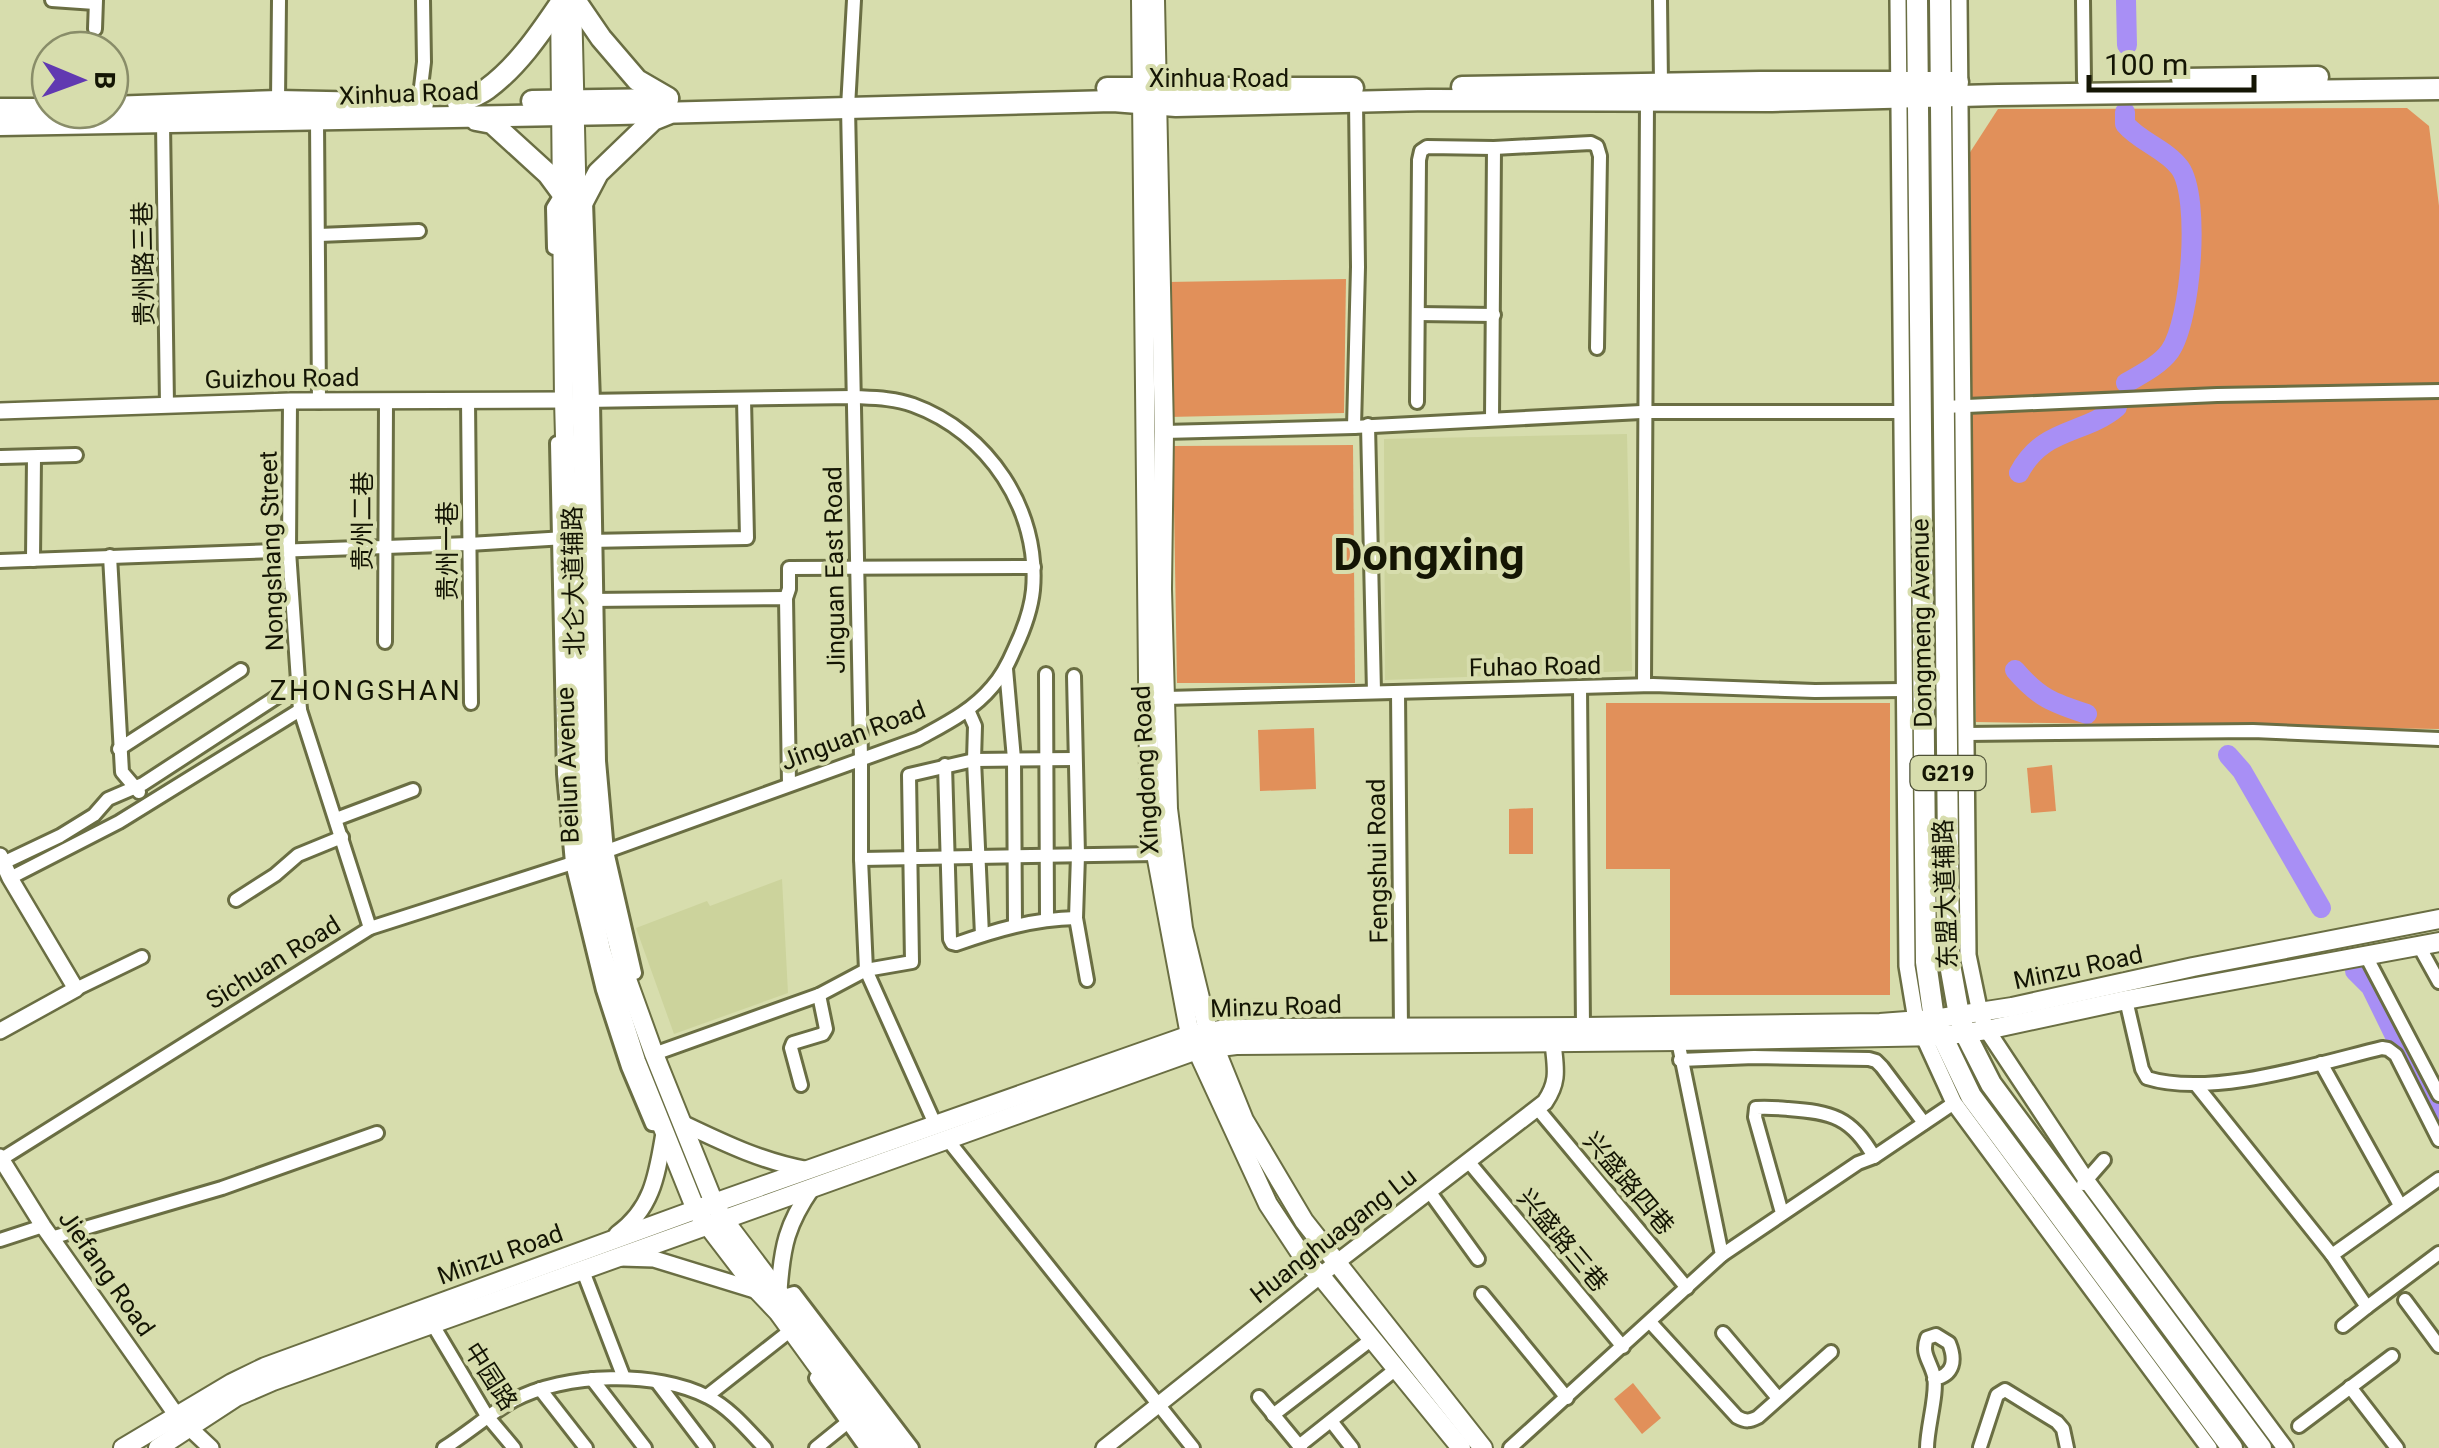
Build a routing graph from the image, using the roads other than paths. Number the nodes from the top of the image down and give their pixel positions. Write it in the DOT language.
graph roads {
  1 [pos="52,0"];
  2 [pos="279,0"];
  3 [pos="423,0"];
  4 [pos="854,0"];
  5 [pos="1141,0"];
  6 [pos="1156,0"];
  7 [pos="1660,0"];
  8 [pos="1898,0"];
  9 [pos="1917,0"];
  10 [pos="1940,0"];
  11 [pos="1959,0"];
  12 [pos="2084,0"];
  13 [pos="96,1"];
  14 [pos="562,3"];
  15 [pos="95,28"];
  16 [pos="2439,76"];
  17 [pos="2084,80"];
  18 [pos="1662,83"];
  19 [pos="1909,89"];
  20 [pos="1950,89"];
  21 [pos="2439,89"];
  22 [pos="1149,96"];
  23 [pos="278,101"];
  24 [pos="848,101"];
  25 [pos="1647,101"];
  26 [pos="1356,102"];
  27 [pos="420,104"];
  28 [pos="671,105"];
  29 [pos="130,106"];
  30 [pos="568,107"];
  31 [pos="30,108"];
  32 [pos="0,109"];
  33 [pos="459,109"];
  34 [pos="318,120"];
  35 [pos="164,123"];
  36 [pos="0,125"];
  37 [pos="1494,148"];
  38 [pos="562,193"];
  39 [pos="582,204"];
  40 [pos="419,231"];
  41 [pos="319,235"];
  42 [pos="1418,314"];
  43 [pos="1494,315"];
  44 [pos="1597,348"];
  45 [pos="2439,391"];
  46 [pos="853,397"];
  47 [pos="744,399"];
  48 [pos="468,400"];
  49 [pos="290,401"];
  50 [pos="386,401"];
  51 [pos="574,401"];
  52 [pos="318,402"];
  53 [pos="1417,402"];
  54 [pos="167,405"];
  55 [pos="1954,407"];
  56 [pos="0,411"];
  57 [pos="1646,412"];
  58 [pos="1902,412"];
  59 [pos="1492,419"];
  60 [pos="1361,426"];
  61 [pos="1164,432"];
  62 [pos="76,455"];
  63 [pos="1,457"];
  64 [pos="34,457"];
  65 [pos="577,539"];
  66 [pos="469,544"];
  67 [pos="385,547"];
  68 [pos="290,550"];
  69 [pos="110,556"];
  70 [pos="33,560"];
  71 [pos="0,561"];
  72 [pos="1034,567"];
  73 [pos="857,568"];
  74 [pos="786,598"];
  75 [pos="592,600"];
  76 [pos="385,642"];
  77 [pos="1006,669"];
  78 [pos="240,670"];
  79 [pos="1046,674"];
  80 [pos="1074,676"];
  81 [pos="298,684"];
  82 [pos="1644,685"];
  83 [pos="1580,687"];
  84 [pos="1905,690"];
  85 [pos="1374,692"];
  86 [pos="1398,692"];
  87 [pos="1166,698"];
  88 [pos="471,703"];
  89 [pos="300,710"];
  90 [pos="968,710"];
  91 [pos="1966,734"];
  92 [pos="2439,739"];
  93 [pos="120,749"];
  94 [pos="862,758"];
  95 [pos="1014,759"];
  96 [pos="1046,759"];
  97 [pos="1075,759"];
  98 [pos="974,760"];
  99 [pos="944,765"];
  100 [pos="789,784"];
  101 [pos="136,787"];
  102 [pos="413,790"];
  103 [pos="146,805"];
  104 [pos="336,819"];
  105 [pos="342,837"];
  106 [pos="1156,854"];
  107 [pos="1078,855"];
  108 [pos="1014,856"];
  109 [pos="1048,856"];
  110 [pos="979,857"];
  111 [pos="589,858"];
  112 [pos="911,858"];
  113 [pos="948,858"];
  114 [pos="861,859"];
  115 [pos="1958,863"];
  116 [pos="4,870"];
  117 [pos="236,900"];
  118 [pos="1076,918"];
  119 [pos="2439,918"];
  120 [pos="1047,919"];
  121 [pos="1015,924"];
  122 [pos="370,928"];
  123 [pos="982,934"];
  124 [pos="2439,942"];
  125 [pos="2419,946"];
  126 [pos="2366,956"];
  127 [pos="142,957"];
  128 [pos="866,970"];
  129 [pos="1087,980"];
  130 [pos="2439,982"];
  131 [pos="76,989"];
  132 [pos="819,996"];
  133 [pos="2126,1000"];
  134 [pos="1973,1023"];
  135 [pos="1583,1027"];
  136 [pos="1929,1028"];
  137 [pos="1401,1029"];
  138 [pos="0,1031"];
  139 [pos="1202,1041"];
  140 [pos="1552,1042"];
  141 [pos="1679,1050"];
  142 [pos="658,1053"];
  143 [pos="2321,1062"];
  144 [pos="801,1085"];
  145 [pos="2197,1086"];
  146 [pos="2439,1095"];
  147 [pos="1954,1104"];
  148 [pos="1537,1108"];
  149 [pos="681,1120"];
  150 [pos="1924,1123"];
  151 [pos="935,1124"];
  152 [pos="662,1129"];
  153 [pos="377,1134"];
  154 [pos="947,1139"];
  155 [pos="2439,1140"];
  156 [pos="0,1158"];
  157 [pos="1874,1158"];
  158 [pos="2104,1160"];
  159 [pos="1468,1161"];
  160 [pos="810,1179"];
  161 [pos="2439,1179"];
  162 [pos="2080,1187"];
  163 [pos="1429,1192"];
  164 [pos="2400,1205"];
  165 [pos="1782,1213"];
  166 [pos="710,1214"];
  167 [pos="47,1232"];
  168 [pos="0,1240"];
  169 [pos="610,1250"];
  170 [pos="2439,1252"];
  171 [pos="1722,1255"];
  172 [pos="2332,1255"];
  173 [pos="1478,1259"];
  174 [pos="1336,1262"];
  175 [pos="583,1271"];
  176 [pos="1320,1275"];
  177 [pos="1687,1288"];
  178 [pos="1482,1294"];
  179 [pos="772,1295"];
  180 [pos="2405,1300"];
  181 [pos="2367,1308"];
  182 [pos="1650,1322"];
  183 [pos="434,1325"];
  184 [pos="2343,1326"];
  185 [pos="788,1332"];
  186 [pos="1723,1333"];
  187 [pos="1372,1339"];
  188 [pos="2439,1346"];
  189 [pos="1623,1347"];
  190 [pos="1830,1352"];
  191 [pos="2392,1356"];
  192 [pos="1396,1369"];
  193 [pos="624,1378"];
  194 [pos="592,1379"];
  195 [pos="1934,1379"];
  196 [pos="657,1382"];
  197 [pos="2350,1387"];
  198 [pos="540,1389"];
  199 [pos="707,1396"];
  200 [pos="1260,1397"];
  201 [pos="1568,1398"];
  202 [pos="1778,1398"];
  203 [pos="1159,1404"];
  204 [pos="1273,1414"];
  205 [pos="487,1416"];
  206 [pos="851,1420"];
  207 [pos="183,1421"];
  208 [pos="1331,1421"];
  209 [pos="2299,1426"];
  210 [pos="460,1444"];
  211 [pos="1300,1447"];
  212 [pos="1980,1447"];
  213 [pos="123,1448"];
  214 [pos="158,1448"];
  215 [pos="211,1448"];
  216 [pos="444,1448"];
  217 [pos="514,1448"];
  218 [pos="586,1448"];
  219 [pos="645,1448"];
  220 [pos="707,1448"];
  221 [pos="765,1448"];
  222 [pos="816,1448"];
  223 [pos="866,1448"];
  224 [pos="877,1448"];
  225 [pos="896,1448"];
  226 [pos="912,1448"];
  227 [pos="1104,1448"];
  228 [pos="1193,1448"];
  229 [pos="1352,1448"];
  230 [pos="1461,1448"];
  231 [pos="1484,1448"];
  232 [pos="1510,1448"];
  233 [pos="1927,1448"];
  234 [pos="2067,1448"];
  235 [pos="2209,1448"];
  236 [pos="2232,1448"];
  237 [pos="2261,1448"];
  238 [pos="2285,1448"];
  239 [pos="2397,1448"];
  1 -- 13 [label="street"];
  2 -- 23 [label="street"];
  3 -- 27 [label="street"];
  4 -- 24 [label="street, Jinguan East Road"];
  5 -- 22 [label="main road, Xingdong Road"];
  6 -- 22 [label="main road, Xingdong Road"];
  7 -- 18 [label="street"];
  8 -- 19 [label="street, 东盟大道辅路"];
  9 -- 19 [label="main road, Dongmeng Avenue / G219"];
  10 -- 20 [label="main road, Dongmeng Avenue / G219"];
  11 -- 20 [label="street"];
  12 -- 17 [label="street"];
  13 -- 15 [label="street"];
  14 -- 28 [label="main road"];
  14 -- 30 [label="main road, Beilun Avenue"];
  14 -- 30 [label="main road, Beilun Avenue"];
  14 -- 33 [label="main road"];
  16 -- 17 [label="main road, Xinhua Road"];
  17 -- 20 [label="main road, Xinhua Road"];
  18 -- 19 [label="main road, Xinhua Road"];
  18 -- 22 [label="main road, Xinhua Road"];
  19 -- 20 [label="main road, Xinhua Road"];
  19 -- 25 [label="main road, Xinhua Road"];
  19 -- 58 [label="street, 东盟大道辅路"];
  19 -- 136 [label="main road, Dongmeng Avenue / G219"];
  20 -- 21 [label="main road, Xinhua Road"];
  20 -- 55 [label="main road, Dongmeng Avenue / G219"];
  22 -- 24 [label="main road, Xinhua Road"];
  22 -- 26 [label="main road, Xinhua Road"];
  22 -- 61 [label="main road, Xingdong Road"];
  22 -- 106 [label="main road, Xingdong Road"];
  23 -- 27 [label="main road, Xinhua Road"];
  23 -- 29 [label="main road, Xinhua Road"];
  24 -- 28 [label="main road, Xinhua Road"];
  24 -- 46 [label="street, Jinguan East Road"];
  25 -- 26 [label="main road, Xinhua Road"];
  25 -- 57 [label="street"];
  26 -- 60 [label="street"];
  27 -- 33 [label="main road, Xinhua Road"];
  28 -- 30 [label="main road, Xinhua Road"];
  28 -- 39 [label="main road"];
  30 -- 33 [label="main road, Xinhua Road"];
  30 -- 38 [label="main road, Beilun Avenue"];
  30 -- 39 [label="main road, Beilun Avenue"];
  31 -- 32 [label="main road"];
  33 -- 34 [label="main road, Xinhua Road"];
  33 -- 38 [label="main road"];
  34 -- 35 [label="main road, Xinhua Road"];
  34 -- 41 [label="street"];
  35 -- 36 [label="main road, Xinhua Road"];
  35 -- 54 [label="street, 贵州路三巷"];
  37 -- 42 [label="street"];
  37 -- 43 [label="street"];
  37 -- 44 [label="street"];
  38 -- 51 [label="main road, Beilun Avenue"];
  39 -- 51 [label="main road, Beilun Avenue"];
  40 -- 41 [label="street"];
  41 -- 52 [label="street"];
  42 -- 43 [label="street"];
  42 -- 53 [label="street"];
  43 -- 59 [label="street"];
  45 -- 55 [label="street"];
  46 -- 47 [label="street, Jinguan Road"];
  46 -- 72 [label="street, Jinguan Road"];
  46 -- 73 [label="street, Jinguan East Road"];
  47 -- 51 [label="street, Jinguan Road"];
  47 -- 65 [label="street"];
  48 -- 50 [label="street, Guizhou Road"];
  48 -- 51 [label="street, Guizhou Road"];
  48 -- 66 [label="street, 贵州一巷"];
  49 -- 52 [label="street, Guizhou Road"];
  49 -- 54 [label="street, Guizhou Road"];
  49 -- 68 [label="street, Nongshang Street"];
  50 -- 52 [label="street, Guizhou Road"];
  50 -- 67 [label="street, 贵州二巷"];
  51 -- 65 [label="main road, Beilun Avenue"];
  51 -- 65 [label="street, 北仑大道辅路"];
  54 -- 56 [label="street, Guizhou Road"];
  55 -- 91 [label="street, 东盟大道辅路"];
  55 -- 115 [label="main road, Dongmeng Avenue / G219"];
  57 -- 58 [label="street"];
  57 -- 59 [label="street"];
  57 -- 82 [label="street"];
  58 -- 84 [label="street, 东盟大道辅路"];
  59 -- 60 [label="street"];
  60 -- 61 [label="street"];
  60 -- 85 [label="street"];
  61 -- 87 [label="main road, Xingdong Road"];
  62 -- 64 [label="street"];
  63 -- 64 [label="street"];
  64 -- 70 [label="street"];
  65 -- 66 [label="street"];
  65 -- 75 [label="main road, Beilun Avenue"];
  65 -- 111 [label="main road, Beilun Avenue"];
  66 -- 67 [label="street"];
  66 -- 88 [label="street, 贵州一巷"];
  67 -- 68 [label="street"];
  67 -- 76 [label="street, 贵州二巷"];
  68 -- 69 [label="street"];
  68 -- 81 [label="street, Nongshang Street"];
  69 -- 70 [label="street"];
  69 -- 93 [label="street"];
  70 -- 71 [label="street"];
  72 -- 73 [label="street"];
  72 -- 77 [label="street, Jinguan Road"];
  73 -- 74 [label="street"];
  73 -- 94 [label="street, Jinguan East Road"];
  74 -- 75 [label="street"];
  74 -- 100 [label="street"];
  75 -- 111 [label="main road, Beilun Avenue"];
  77 -- 90 [label="street, Jinguan Road"];
  77 -- 95 [label="street"];
  78 -- 93 [label="street"];
  79 -- 96 [label="street"];
  80 -- 97 [label="street"];
  81 -- 89 [label="street, Nongshang Street"];
  81 -- 101 [label="street"];
  82 -- 83 [label="street, Fuhao Road"];
  82 -- 84 [label="street, Fuhao Road"];
  83 -- 86 [label="street, Fuhao Road"];
  83 -- 135 [label="street"];
  84 -- 136 [label="street, 东盟大道辅路"];
  85 -- 86 [label="street, Fuhao Road"];
  85 -- 87 [label="street, Fuhao Road"];
  86 -- 137 [label="street, Fengshui Road"];
  87 -- 139 [label="main road, Xingdong Road"];
  89 -- 103 [label="street"];
  89 -- 104 [label="street, Nongshang Street"];
  90 -- 94 [label="street, Jinguan Road"];
  90 -- 98 [label="street"];
  91 -- 92 [label="street"];
  91 -- 115 [label="street, 东盟大道辅路"];
  93 -- 101 [label="street"];
  94 -- 100 [label="street, Jinguan Road"];
  94 -- 114 [label="street, Jinguan East Road"];
  95 -- 96 [label="street"];
  95 -- 98 [label="street"];
  95 -- 108 [label="street"];
  96 -- 97 [label="street"];
  96 -- 109 [label="street"];
  97 -- 107 [label="street"];
  98 -- 99 [label="street"];
  98 -- 110 [label="street"];
  99 -- 112 [label="street"];
  99 -- 113 [label="street"];
  100 -- 111 [label="street, Jinguan Road"];
  101 -- 103 [label="street"];
  101 -- 116 [label="street"];
  102 -- 104 [label="street"];
  103 -- 116 [label="street"];
  104 -- 105 [label="street, Nongshang Street"];
  105 -- 117 [label="street"];
  105 -- 122 [label="street, Nongshang Street"];
  106 -- 107 [label="street"];
  106 -- 139 [label="main road, Xingdong Road"];
  107 -- 109 [label="street"];
  107 -- 118 [label="street"];
  108 -- 109 [label="street"];
  108 -- 110 [label="street"];
  108 -- 121 [label="street"];
  109 -- 120 [label="street"];
  110 -- 113 [label="street"];
  110 -- 123 [label="street"];
  111 -- 122 [label="street, Sichuan Road"];
  111 -- 142 [label="main road, Beilun Avenue"];
  111 -- 152 [label="main road, Beilun Avenue"];
  112 -- 113 [label="street"];
  112 -- 114 [label="street"];
  112 -- 128 [label="street"];
  113 -- 123 [label="street"];
  114 -- 128 [label="street, Jinguan East Road"];
  115 -- 134 [label="main road, Dongmeng Avenue / G219"];
  116 -- 131 [label="street"];
  118 -- 120 [label="street"];
  118 -- 129 [label="street"];
  119 -- 134 [label="main road, Minzu Road"];
  120 -- 121 [label="street"];
  121 -- 123 [label="street"];
  122 -- 156 [label="street, Sichuan Road"];
  124 -- 125 [label="main road, Minzu Road"];
  125 -- 126 [label="main road, Minzu Road"];
  125 -- 130 [label="street"];
  126 -- 133 [label="main road, Minzu Road"];
  126 -- 146 [label="street"];
  127 -- 131 [label="street"];
  128 -- 132 [label="street"];
  128 -- 151 [label="street, Jinguan East Road"];
  131 -- 138 [label="street"];
  132 -- 142 [label="street"];
  132 -- 144 [label="street"];
  133 -- 134 [label="main road, Minzu Road"];
  133 -- 145 [label="street"];
  134 -- 136 [label="main road, Minzu Road"];
  134 -- 162 [label="main road, Dongmeng Avenue / G219"];
  135 -- 136 [label="main road, Minzu Road"];
  135 -- 137 [label="main road, Minzu Road"];
  136 -- 141 [label="main road, Minzu Road"];
  136 -- 147 [label="street, 东盟大道辅路"];
  136 -- 236 [label="main road, Dongmeng Avenue / G219"];
  137 -- 139 [label="main road, Minzu Road"];
  139 -- 140 [label="main road, Minzu Road"];
  139 -- 151 [label="main road, Minzu Road"];
  139 -- 154 [label="main road, Minzu Road"];
  139 -- 174 [label="main road, Xingdong Road"];
  139 -- 176 [label="main road, Xingdong Road"];
  140 -- 141 [label="main road, Minzu Road"];
  140 -- 148 [label="street"];
  141 -- 150 [label="street"];
  141 -- 171 [label="street"];
  142 -- 149 [label="main road, Beilun Avenue"];
  143 -- 145 [label="street"];
  143 -- 155 [label="street"];
  143 -- 164 [label="street"];
  145 -- 172 [label="street"];
  147 -- 150 [label="street"];
  147 -- 235 [label="street, 东盟大道辅路"];
  148 -- 159 [label="street, Huanghuagang Lu"];
  148 -- 177 [label="street, 兴盛路四巷"];
  149 -- 160 [label="street"];
  149 -- 166 [label="main road, Beilun Avenue"];
  150 -- 157 [label="street"];
  151 -- 160 [label="main road, Minzu Road"];
  152 -- 166 [label="main road, Beilun Avenue"];
  152 -- 169 [label="street"];
  153 -- 167 [label="street"];
  154 -- 160 [label="main road, Minzu Road"];
  154 -- 203 [label="street"];
  156 -- 167 [label="street, Jiefang Road"];
  157 -- 165 [label="street"];
  157 -- 165 [label="street"];
  158 -- 162 [label="street"];
  159 -- 163 [label="street, Huanghuagang Lu"];
  159 -- 189 [label="street, 兴盛路三巷"];
  160 -- 166 [label="main road, Minzu Road"];
  160 -- 179 [label="street"];
  161 -- 164 [label="street"];
  162 -- 237 [label="main road, Dongmeng Avenue / G219"];
  162 -- 238 [label="street"];
  163 -- 173 [label="street"];
  163 -- 174 [label="street, Huanghuagang Lu"];
  164 -- 172 [label="street"];
  165 -- 171 [label="street"];
  166 -- 169 [label="main road, Minzu Road"];
  166 -- 179 [label="main road, Beilun Avenue"];
  167 -- 168 [label="street"];
  167 -- 207 [label="street, Jiefang Road"];
  169 -- 175 [label="main road, Minzu Road"];
  169 -- 179 [label="street"];
  169 -- 207 [label="main road, Minzu Road"];
  170 -- 181 [label="street"];
  171 -- 177 [label="street"];
  172 -- 181 [label="street"];
  174 -- 176 [label="street, Huanghuagang Lu"];
  174 -- 231 [label="main road, Xingdong Road"];
  175 -- 183 [label="main road, Minzu Road"];
  175 -- 193 [label="street"];
  176 -- 187 [label="main road, Xingdong Road"];
  176 -- 203 [label="street, Huanghuagang Lu"];
  177 -- 182 [label="street"];
  178 -- 201 [label="street"];
  179 -- 185 [label="main road, Beilun Avenue"];
  179 -- 225 [label="main road, Beilun Avenue"];
  179 -- 226 [label="street"];
  180 -- 188 [label="street"];
  181 -- 184 [label="street"];
  182 -- 189 [label="street"];
  182 -- 202 [label="street"];
  183 -- 205 [label="street, 中园路"];
  183 -- 207 [label="main road, Minzu Road"];
  185 -- 199 [label="street"];
  185 -- 206 [label="main road, Beilun Avenue"];
  186 -- 202 [label="street"];
  187 -- 192 [label="main road, Xingdong Road"];
  187 -- 204 [label="street"];
  189 -- 201 [label="street"];
  190 -- 202 [label="street"];
  191 -- 197 [label="street"];
  192 -- 208 [label="street"];
  192 -- 230 [label="main road, Xingdong Road"];
  193 -- 194 [label="street"];
  193 -- 196 [label="street"];
  194 -- 198 [label="street"];
  194 -- 219 [label="street"];
  195 -- 233 [label="street"];
  196 -- 199 [label="street"];
  196 -- 220 [label="street"];
  197 -- 209 [label="street"];
  197 -- 239 [label="street"];
  198 -- 205 [label="street"];
  198 -- 218 [label="street"];
  199 -- 221 [label="street"];
  200 -- 204 [label="street"];
  201 -- 232 [label="street"];
  203 -- 227 [label="street, Huanghuagang Lu"];
  203 -- 228 [label="street"];
  204 -- 211 [label="street"];
  205 -- 210 [label="street"];
  205 -- 217 [label="street, 中园路"];
  206 -- 222 [label="street"];
  206 -- 223 [label="street"];
  206 -- 224 [label="main road, Beilun Avenue"];
  207 -- 213 [label="main road, Minzu Road"];
  207 -- 214 [label="main road, Minzu Road"];
  207 -- 215 [label="street, Jiefang Road"];
  208 -- 211 [label="street"];
  208 -- 229 [label="street"];
  210 -- 216 [label="street"];
  212 -- 234 [label="street"];
}
